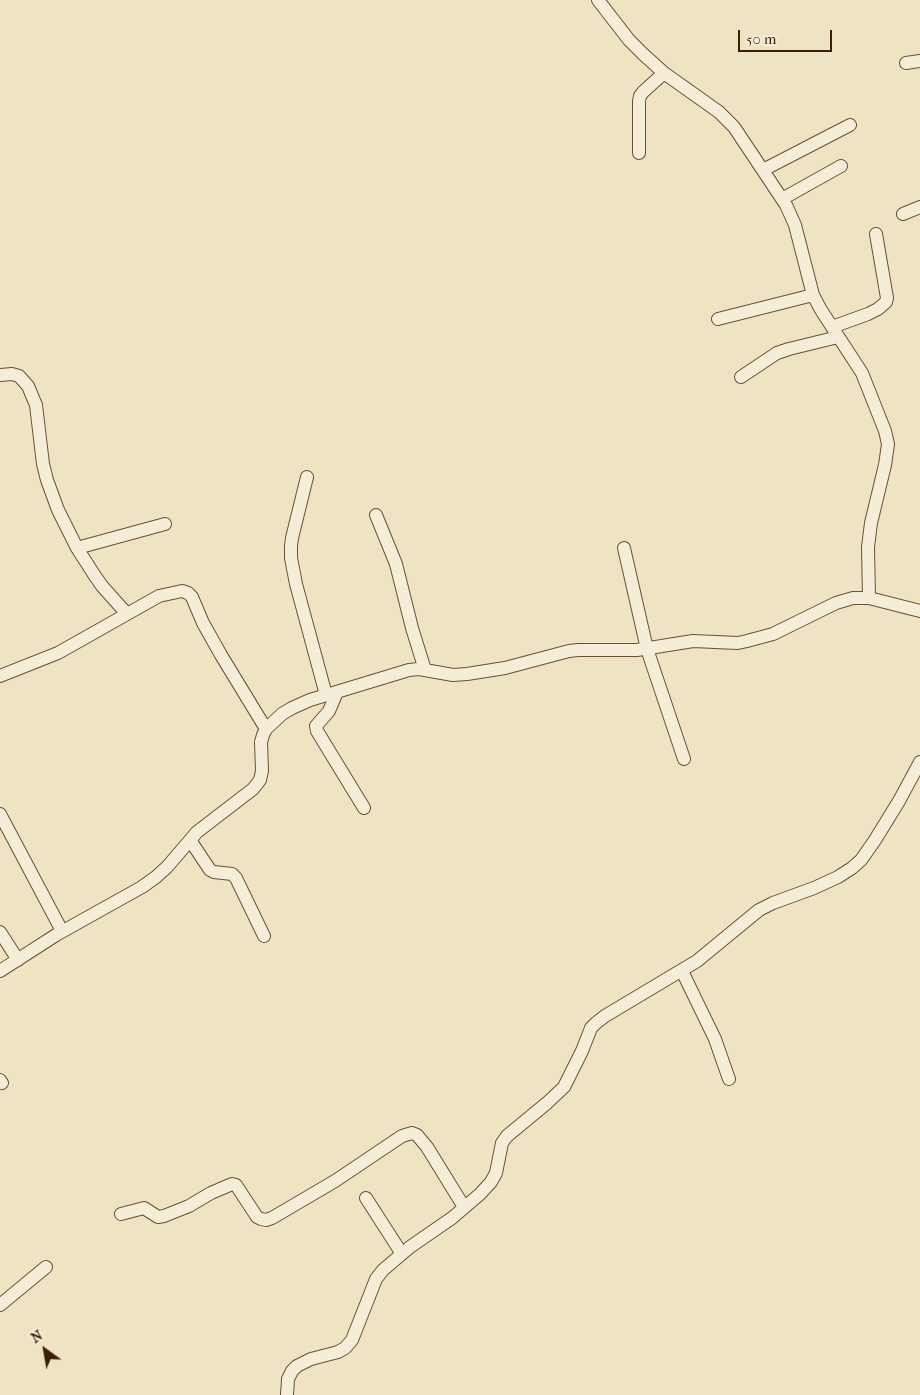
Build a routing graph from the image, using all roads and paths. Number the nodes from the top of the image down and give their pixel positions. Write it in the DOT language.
graph roads {
  1 [pos="598,0"];
  2 [pos="920,61"];
  3 [pos="906,63"];
  4 [pos="664,72"];
  5 [pos="850,125"];
  6 [pos="639,153"];
  7 [pos="841,166"];
  8 [pos="763,170"];
  9 [pos="782,199"];
  10 [pos="920,208"];
  11 [pos="903,214"];
  12 [pos="876,234"];
  13 [pos="813,295"];
  14 [pos="718,319"];
  15 [pos="835,332"];
  16 [pos="0,375"];
  17 [pos="741,377"];
  18 [pos="307,477"];
  19 [pos="376,515"];
  20 [pos="165,524"];
  21 [pos="77,548"];
  22 [pos="624,548"];
  23 [pos="869,598"];
  24 [pos="917,607"];
  25 [pos="127,614"];
  26 [pos="647,649"];
  27 [pos="425,670"];
  28 [pos="0,676"];
  29 [pos="332,694"];
  30 [pos="266,729"];
  31 [pos="684,759"];
  32 [pos="920,762"];
  33 [pos="364,808"];
  34 [pos="0,814"];
  35 [pos="190,840"];
  36 [pos="62,931"];
  37 [pos="0,932"];
  38 [pos="264,936"];
  39 [pos="18,960"];
  40 [pos="0,971"];
  41 [pos="682,971"];
  42 [pos="729,1079"];
  43 [pos="366,1198"];
  44 [pos="464,1207"];
  45 [pos="121,1214"];
  46 [pos="402,1254"];
  47 [pos="46,1267"];
  48 [pos="0,1305"];
  49 [pos="287,1395"];
  1 -- 4 [label="street"];
  2 -- 3 [label="street"];
  4 -- 6 [label="street"];
  4 -- 8 [label="street"];
  5 -- 8 [label="street"];
  7 -- 9 [label="street"];
  8 -- 9 [label="street"];
  9 -- 13 [label="street"];
  10 -- 11 [label="street"];
  12 -- 15 [label="street"];
  13 -- 14 [label="street"];
  13 -- 15 [label="street"];
  15 -- 17 [label="street"];
  15 -- 23 [label="street"];
  16 -- 21 [label="street"];
  18 -- 29 [label="street"];
  19 -- 27 [label="street"];
  20 -- 21 [label="street"];
  21 -- 25 [label="street"];
  22 -- 26 [label="street"];
  23 -- 24 [label="street"];
  23 -- 26 [label="street"];
  25 -- 28 [label="street"];
  25 -- 30 [label="street"];
  26 -- 27 [label="street"];
  26 -- 31 [label="street"];
  27 -- 29 [label="street"];
  29 -- 30 [label="street"];
  29 -- 33 [label="street"];
  30 -- 35 [label="street"];
  32 -- 41 [label="street"];
  34 -- 36 [label="street"];
  35 -- 36 [label="street"];
  35 -- 38 [label="street"];
  36 -- 39 [label="street"];
  37 -- 39 [label="street"];
  39 -- 40 [label="street"];
  41 -- 42 [label="street"];
  41 -- 44 [label="street"];
  43 -- 46 [label="street"];
  44 -- 45 [label="street"];
  44 -- 46 [label="street"];
  46 -- 49 [label="street"];
  47 -- 48 [label="street"];
}
